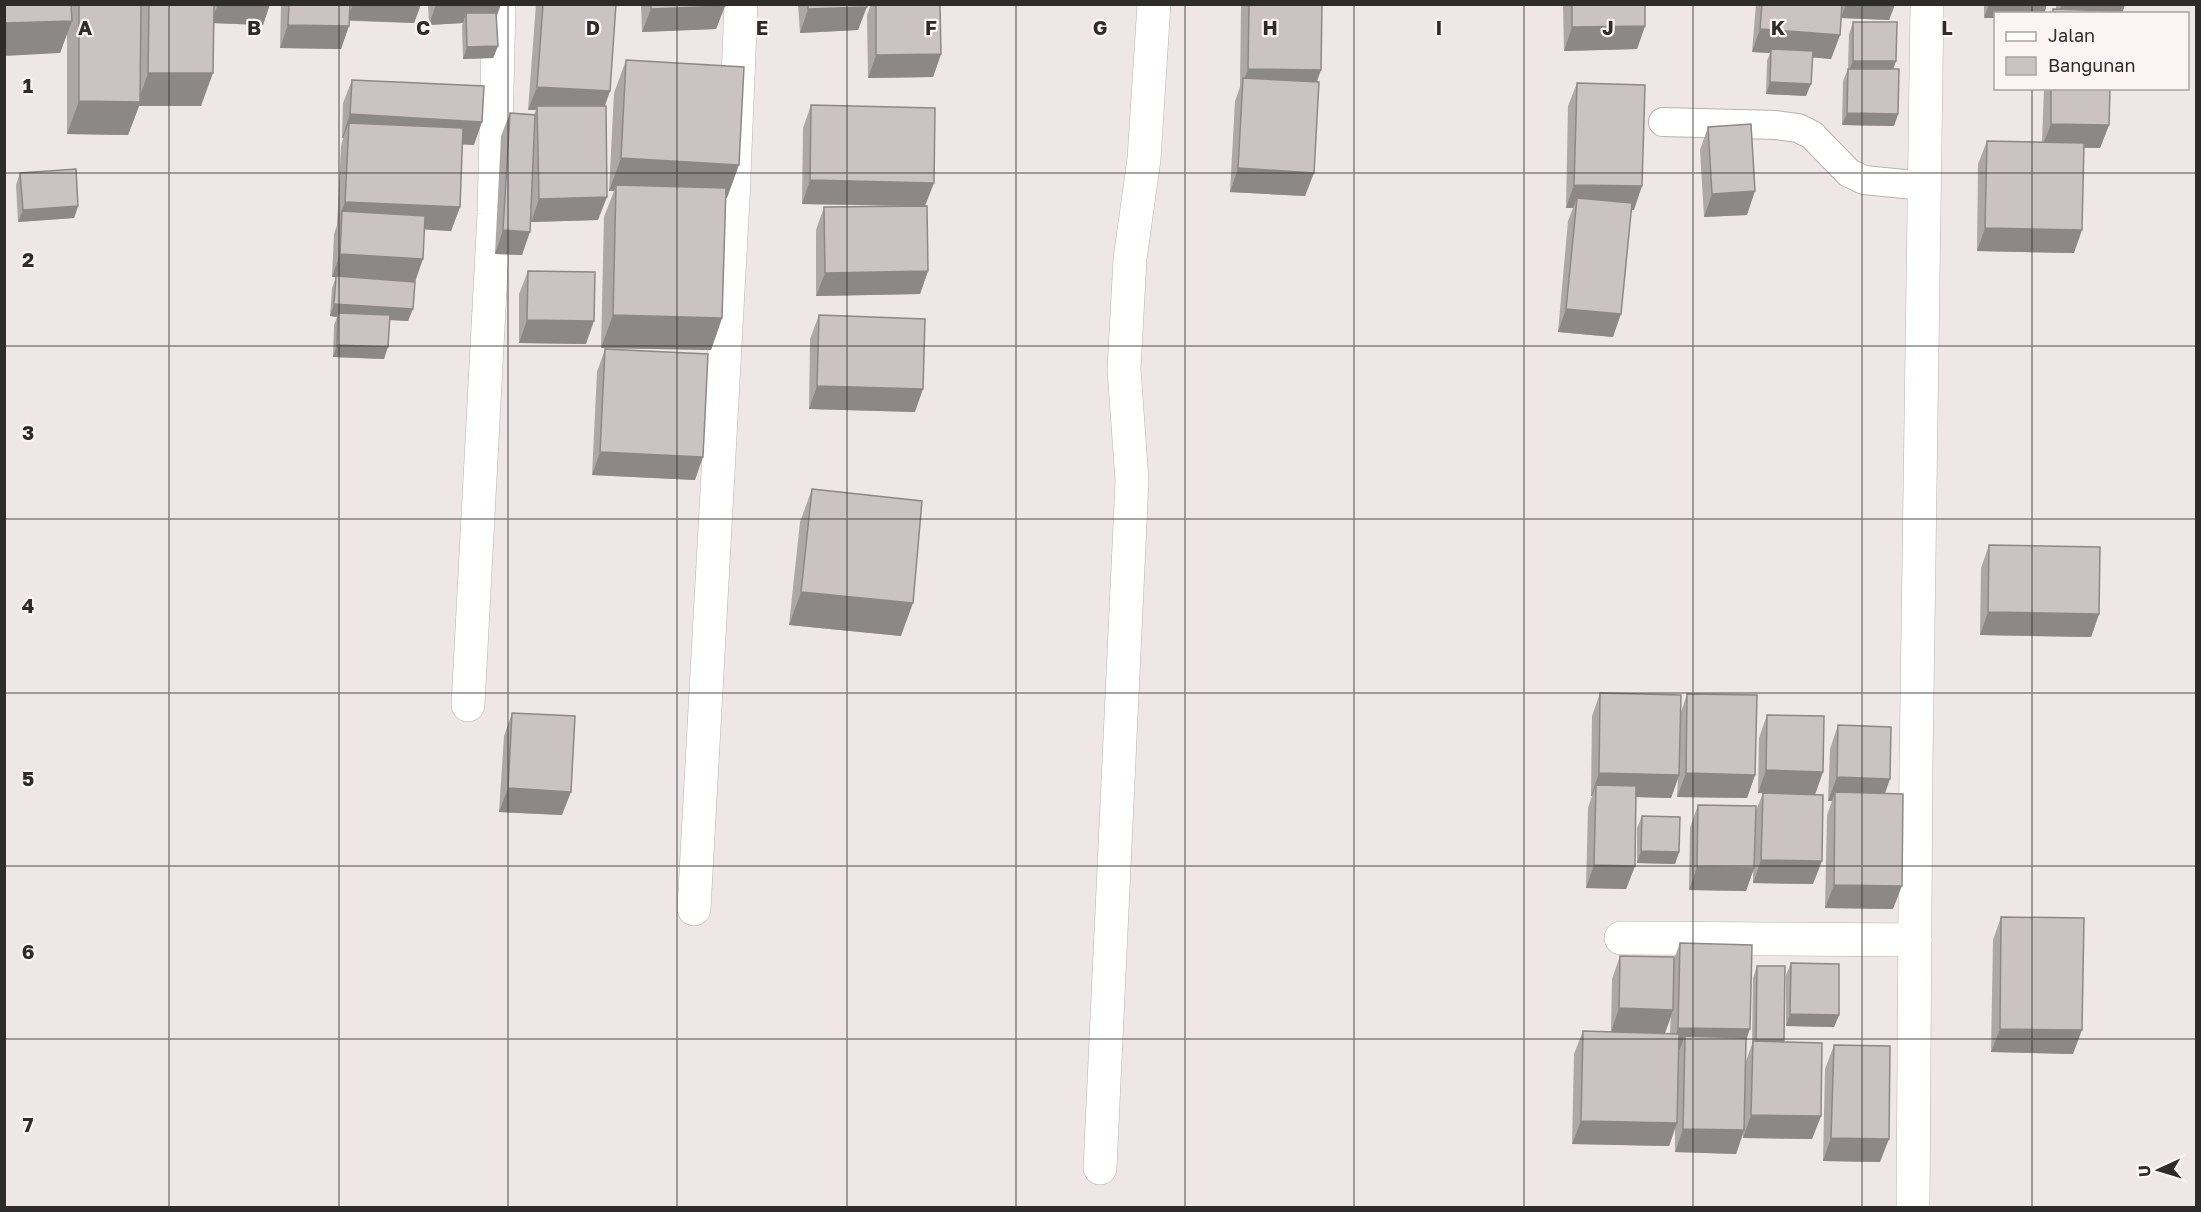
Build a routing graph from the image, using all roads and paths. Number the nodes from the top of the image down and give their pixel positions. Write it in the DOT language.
graph roads {
  1 [pos="499,4"];
  2 [pos="741,4"];
  3 [pos="1154,4"];
  4 [pos="1927,4"];
  5 [pos="1663,122"];
  6 [pos="1924,186"];
  7 [pos="468,705"];
  8 [pos="694,909"];
  9 [pos="1621,938"];
  10 [pos="1915,940"];
  11 [pos="1100,1168"];
  12 [pos="1913,1208"];
  1 -- 7 [label="street"];
  2 -- 8 [label="street"];
  3 -- 11 [label="street"];
  4 -- 6 [label="street"];
  5 -- 6 [label="lane"];
  6 -- 10 [label="street"];
  9 -- 10 [label="street"];
  10 -- 12 [label="street"];
}
